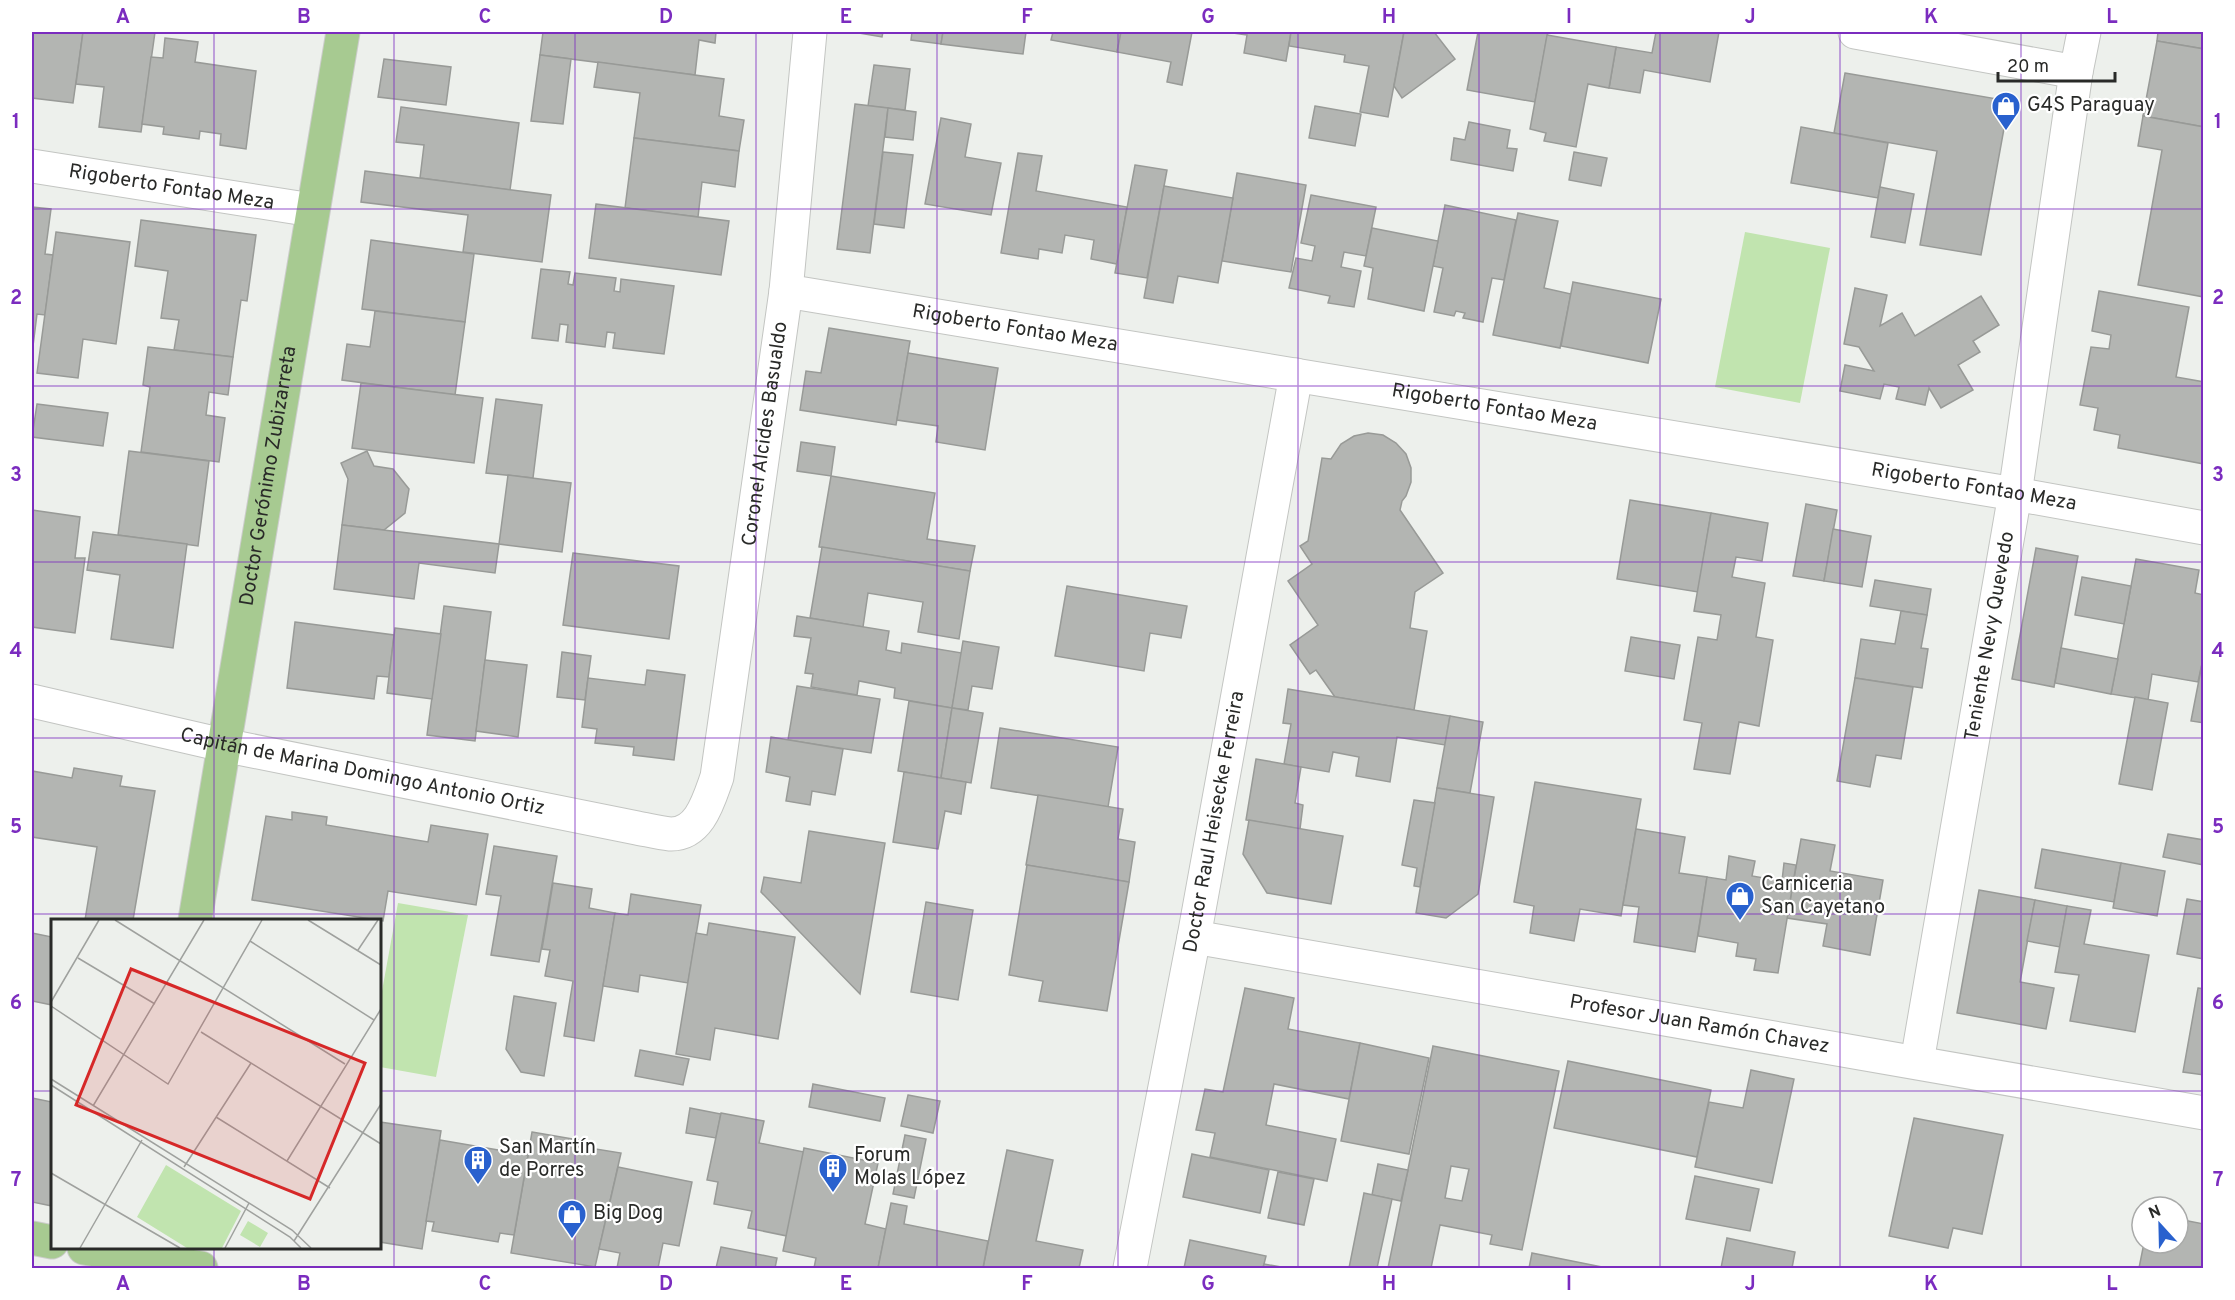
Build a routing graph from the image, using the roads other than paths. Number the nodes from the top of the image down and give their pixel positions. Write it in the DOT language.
graph roads {
  1 [pos="344,32"];
  2 [pos="810,32"];
  3 [pos="1855,32"];
  4 [pos="2084,32"];
  5 [pos="2076,72"];
  6 [pos="32,166"];
  7 [pos="312,210"];
  8 [pos="786,291"];
  9 [pos="1296,375"];
  10 [pos="2014,494"];
  11 [pos="2204,528"];
  12 [pos="32,701"];
  13 [pos="223,745"];
  14 [pos="692,827"];
  15 [pos="195,919"];
  16 [pos="1194,937"];
  17 [pos="1917,1062"];
  18 [pos="2204,1113"];
  19 [pos="32,1238"];
  20 [pos="51,1242"];
  21 [pos="89,1249"];
  22 [pos="135,1258"];
  23 [pos="201,1269"];
  24 [pos="1130,1269"];
  1 -- 7 [label="main road, Doctor Gerónimo Zubizarreta"];
  2 -- 8 [label="street, Coronel Alcides Basualdo"];
  3 -- 5 [label="street"];
  4 -- 5 [label="street, Teniente Nevy Quevedo"];
  5 -- 10 [label="street, Teniente Nevy Quevedo"];
  6 -- 7 [label="street, Rigoberto Fontao Meza"];
  7 -- 13 [label="main road, Doctor Gerónimo Zubizarreta"];
  8 -- 9 [label="street, Rigoberto Fontao Meza"];
  8 -- 14 [label="street, Coronel Alcides Basualdo"];
  9 -- 10 [label="street, Rigoberto Fontao Meza"];
  9 -- 16 [label="street, Doctor Raul Heisecke Ferreira"];
  10 -- 11 [label="street, Rigoberto Fontao Meza"];
  10 -- 17 [label="street, Teniente Nevy Quevedo"];
  12 -- 13 [label="street, Capitán de Marina Domingo Antonio Ortiz"];
  13 -- 14 [label="street, Capitán de Marina Domingo Antonio Ortiz"];
  13 -- 15 [label="main road, Doctor Gerónimo Zubizarreta"];
  16 -- 17 [label="street, Profesor Juan Ramón Chavez"];
  16 -- 24 [label="street, Doctor Raul Heisecke Ferreira"];
  17 -- 18 [label="street, Profesor Juan Ramón Chavez"];
  19 -- 20 [label="main road"];
  21 -- 22 [label="main road"];
  22 -- 23 [label="main road"];
}
